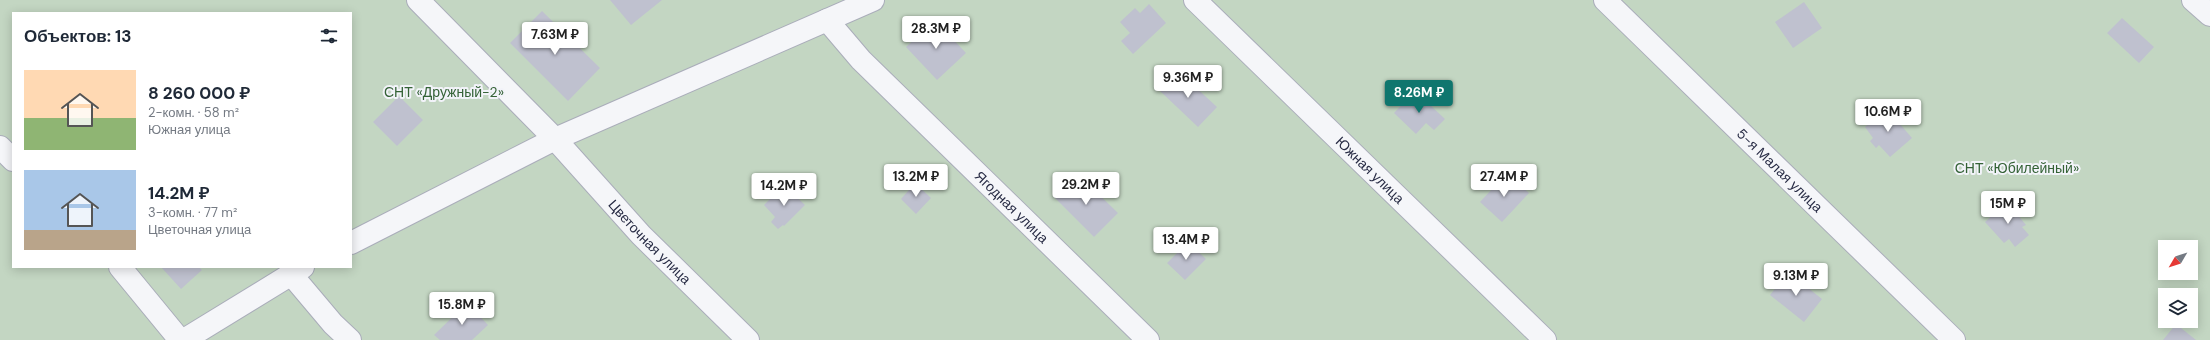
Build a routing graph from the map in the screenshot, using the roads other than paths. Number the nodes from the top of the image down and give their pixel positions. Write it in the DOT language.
graph roads {
  1 [pos="418,0"];
  2 [pos="873,0"];
  3 [pos="1194,0"];
  4 [pos="1605,0"];
  5 [pos="2193,0"];
  6 [pos="2210,15"];
  7 [pos="827,20"];
  8 [pos="555,140"];
  9 [pos="0,147"];
  10 [pos="12,159"];
  11 [pos="352,242"];
  12 [pos="121,268"];
  13 [pos="297,270"];
  14 [pos="180,340"];
  15 [pos="184,340"];
  16 [pos="350,340"];
  17 [pos="748,340"];
  18 [pos="1148,340"];
  19 [pos="1545,340"];
  20 [pos="1954,340"];
  1 -- 8 [label="street, Цветочная улица"];
  2 -- 7 [label="street"];
  3 -- 19 [label="street, Южная улица"];
  4 -- 20 [label="street, 5-я Малая улица"];
  5 -- 6 [label="street"];
  7 -- 8 [label="street"];
  7 -- 18 [label="street, Ягодная улица"];
  8 -- 11 [label="street"];
  8 -- 17 [label="street, Цветочная улица"];
  9 -- 10 [label="street"];
  12 -- 14 [label="street"];
  13 -- 15 [label="street"];
  13 -- 16 [label="street"];
}
